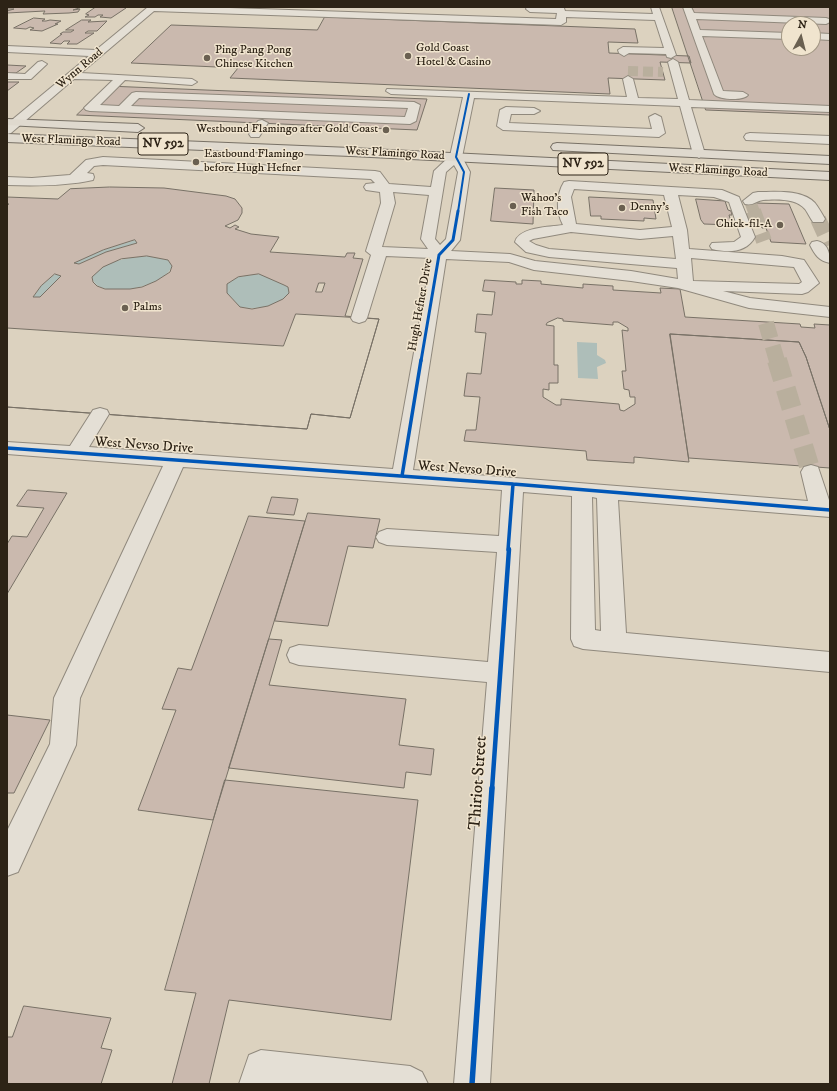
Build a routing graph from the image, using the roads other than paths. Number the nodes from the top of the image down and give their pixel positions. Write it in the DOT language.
graph roads {
  1 [pos="375,7"];
  2 [pos="530,7"];
  3 [pos="655,7"];
  4 [pos="153,8"];
  5 [pos="507,11"];
  6 [pos="689,12"];
  7 [pos="820,12"];
  8 [pos="561,14"];
  9 [pos="659,17"];
  10 [pos="828,23"];
  11 [pos="696,33"];
  12 [pos="781,36"];
  13 [pos="33,39"];
  14 [pos="7,49"];
  15 [pos="20,50"];
  16 [pos="99,53"];
  17 [pos="624,54"];
  18 [pos="673,60"];
  19 [pos="28,63"];
  20 [pos="42,64"];
  21 [pos="56,64"];
  22 [pos="70,70"];
  23 [pos="663,72"];
  24 [pos="7,76"];
  25 [pos="106,77"];
  26 [pos="122,77"];
  27 [pos="628,79"];
  28 [pos="203,83"];
  29 [pos="95,87"];
  30 [pos="380,90"];
  31 [pos="469,94"];
  32 [pos="830,98"];
  33 [pos="633,100"];
  34 [pos="684,102"];
  35 [pos="830,108"];
  36 [pos="122,110"];
  37 [pos="546,112"];
  38 [pos="640,116"];
  39 [pos="665,117"];
  40 [pos="688,118"];
  41 [pos="703,119"];
  42 [pos="262,123"];
  43 [pos="10,125"];
  44 [pos="148,129"];
  45 [pos="240,133"];
  46 [pos="255,134"];
  47 [pos="270,135"];
  48 [pos="750,136"];
  49 [pos="7,138"];
  50 [pos="830,140"];
  51 [pos="445,143"];
  52 [pos="459,143"];
  53 [pos="474,144"];
  54 [pos="543,147"];
  55 [pos="699,154"];
  56 [pos="456,157"];
  57 [pos="830,160"];
  58 [pos="124,175"];
  59 [pos="101,176"];
  60 [pos="830,176"];
  61 [pos="73,179"];
  62 [pos="7,181"];
  63 [pos="386,189"];
  64 [pos="436,191"];
  65 [pos="670,192"];
  66 [pos="750,201"];
  67 [pos="811,214"];
  68 [pos="571,228"];
  69 [pos="680,230"];
  70 [pos="818,245"];
  71 [pos="380,251"];
  72 [pos="683,254"];
  73 [pos="439,255"];
  74 [pos="830,259"];
  75 [pos="686,286"];
  76 [pos="830,312"];
  77 [pos="359,318"];
  78 [pos="100,414"];
  79 [pos="7,448"];
  80 [pos="76,453"];
  81 [pos="176,460"];
  82 [pos="812,472"];
  83 [pos="402,476"];
  84 [pos="513,484"];
  85 [pos="582,490"];
  86 [pos="607,492"];
  87 [pos="826,510"];
  88 [pos="387,537"];
  89 [pos="509,545"];
  90 [pos="614,642"];
  91 [pos="299,654"];
  92 [pos="830,662"];
  93 [pos="500,673"];
  94 [pos="7,862"];
  95 [pos="257,1084"];
  96 [pos="410,1084"];
  97 [pos="472,1084"];
  1 -- 5 [label="street"];
  2 -- 8 [label="street"];
  3 -- 9 [label="street"];
  4 -- 8 [label="street"];
  4 -- 16 [label="street, Wynn Road"];
  6 -- 10 [label="street"];
  6 -- 11 [label="street"];
  7 -- 10 [label="street"];
  8 -- 9 [label="street"];
  9 -- 18 [label="street"];
  11 -- 12 [label="street"];
  11 -- 32 [label="street"];
  13 -- 15 [label="street"];
  14 -- 15 [label="street"];
  15 -- 16 [label="street"];
  16 -- 22 [label="street, Wynn Road"];
  17 -- 18 [label="street"];
  18 -- 23 [label="street"];
  18 -- 34 [label="street"];
  19 -- 20 [label="street"];
  20 -- 21 [label="street"];
  20 -- 24 [label="street"];
  22 -- 25 [label="street"];
  22 -- 43 [label="street, Wynn Road"];
  25 -- 26 [label="street"];
  25 -- 29 [label="street"];
  26 -- 28 [label="street"];
  26 -- 36 [label="street"];
  27 -- 33 [label="street"];
  30 -- 31 [label="street"];
  31 -- 33 [label="street"];
  31 -- 52 [label="street"];
  33 -- 34 [label="street"];
  34 -- 35 [label="street"];
  34 -- 40 [label="street"];
  36 -- 36 [label="street"];
  37 -- 39 [label="street"];
  38 -- 39 [label="street"];
  39 -- 40 [label="street"];
  40 -- 41 [label="street"];
  40 -- 55 [label="street"];
  42 -- 46 [label="street"];
  43 -- 44 [label="main road, West Flamingo Road / NV 592"];
  45 -- 46 [label="main road"];
  46 -- 47 [label="main road"];
  48 -- 50 [label="street"];
  49 -- 56 [label="main road, West Flamingo Road / NV 592"];
  51 -- 52 [label="main road, West Flamingo Road"];
  52 -- 53 [label="main road, West Flamingo Road"];
  52 -- 56 [label="street"];
  54 -- 55 [label="main road, West Flamingo Road / NV 592"];
  55 -- 57 [label="main road, West Flamingo Road / NV 592"];
  56 -- 60 [label="main road, West Flamingo Road / NV 592"];
  56 -- 64 [label="street, Hugh Hefner Drive"];
  56 -- 73 [label="street, Hugh Hefner Drive"];
  58 -- 63 [label="street"];
  59 -- 61 [label="street"];
  61 -- 62 [label="street"];
  61 -- 63 [label="street"];
  63 -- 64 [label="street"];
  63 -- 71 [label="street"];
  64 -- 73 [label="street, Hugh Hefner Drive"];
  65 -- 68 [label="street"];
  65 -- 69 [label="street"];
  65 -- 72 [label="street"];
  66 -- 67 [label="street"];
  68 -- 69 [label="street"];
  68 -- 72 [label="street"];
  69 -- 72 [label="street"];
  70 -- 74 [label="street"];
  71 -- 73 [label="street"];
  71 -- 77 [label="street"];
  72 -- 75 [label="street"];
  72 -- 75 [label="street"];
  73 -- 75 [label="street"];
  73 -- 83 [label="street, Hugh Hefner Drive"];
  75 -- 76 [label="street"];
  78 -- 80 [label="street"];
  79 -- 80 [label="street, West Nevso Drive"];
  80 -- 81 [label="street, West Nevso Drive"];
  81 -- 83 [label="street, West Nevso Drive"];
  81 -- 94 [label="street"];
  82 -- 87 [label="street"];
  83 -- 84 [label="street, West Nevso Drive"];
  84 -- 85 [label="street, West Nevso Drive"];
  84 -- 89 [label="street, Thiriot Street"];
  85 -- 86 [label="street, West Nevso Drive"];
  85 -- 90 [label="street"];
  86 -- 87 [label="street, West Nevso Drive"];
  86 -- 90 [label="street"];
  88 -- 89 [label="street"];
  89 -- 93 [label="street, Thiriot Street"];
  90 -- 92 [label="street"];
  91 -- 93 [label="street"];
  93 -- 97 [label="street, Thiriot Street"];
  95 -- 96 [label="street"];
}
